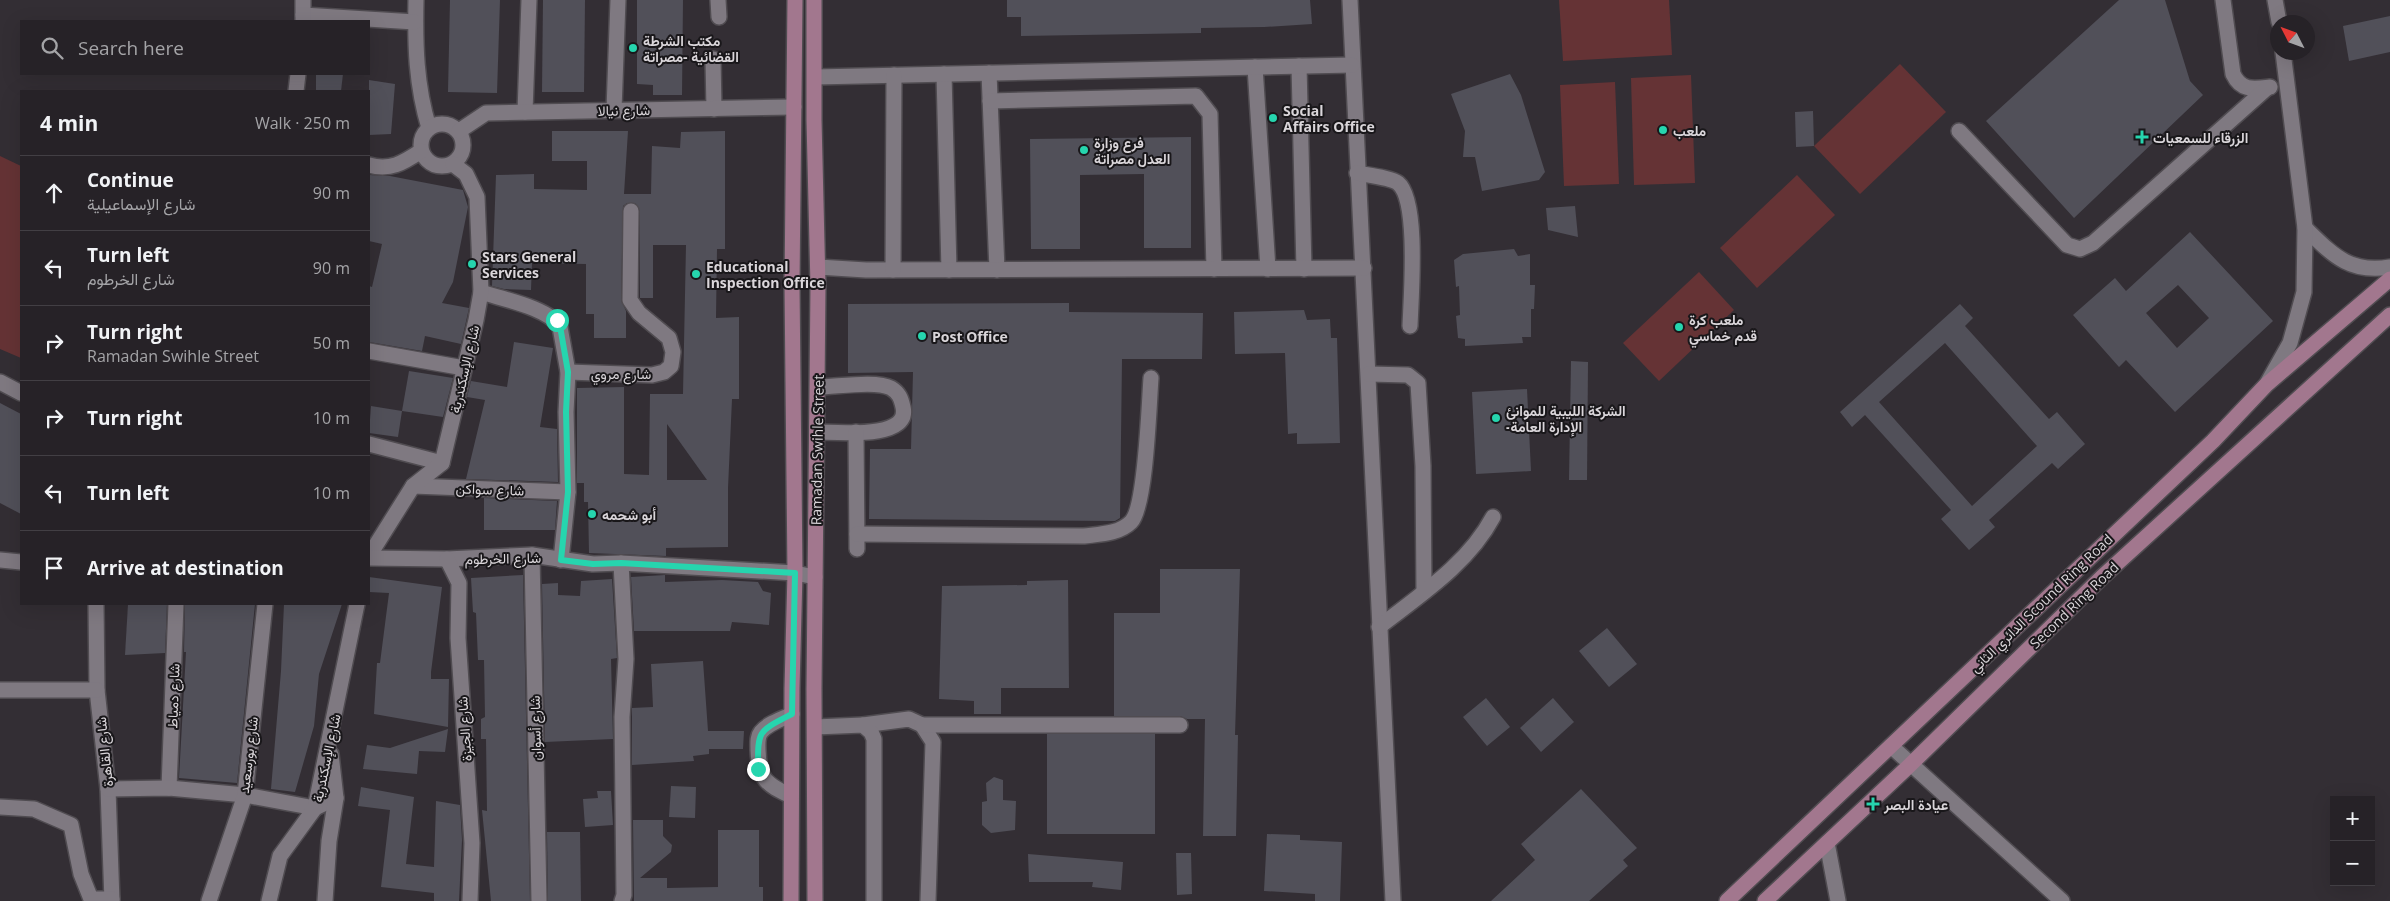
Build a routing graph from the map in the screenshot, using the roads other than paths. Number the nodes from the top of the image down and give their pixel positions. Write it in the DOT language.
graph roads {
  1 [pos="416,0"];
  2 [pos="530,0"];
  3 [pos="618,0"];
  4 [pos="718,0"];
  5 [pos="795,0"];
  6 [pos="814,0"];
  7 [pos="1350,0"];
  8 [pos="2223,0"];
  9 [pos="2275,0"];
  10 [pos="303,12"];
  11 [pos="2277,15"];
  12 [pos="720,17"];
  13 [pos="416,22"];
  14 [pos="713,59"];
  15 [pos="2284,60"];
  16 [pos="1352,64"];
  17 [pos="1299,66"];
  18 [pos="1255,67"];
  19 [pos="989,73"];
  20 [pos="944,74"];
  21 [pos="298,75"];
  22 [pos="894,75"];
  23 [pos="816,77"];
  24 [pos="2288,86"];
  25 [pos="2267,88"];
  26 [pos="296,90"];
  27 [pos="990,101"];
  28 [pos="794,107"];
  29 [pos="714,109"];
  30 [pos="614,110"];
  31 [pos="525,112"];
  32 [pos="429,128"];
  33 [pos="1959,130"];
  34 [pos="459,131"];
  35 [pos="421,151"];
  36 [pos="453,164"];
  37 [pos="370,165"];
  38 [pos="1357,173"];
  39 [pos="631,211"];
  40 [pos="2304,228"];
  41 [pos="818,267"];
  42 [pos="2390,267"];
  43 [pos="1364,268"];
  44 [pos="1214,269"];
  45 [pos="1268,269"];
  46 [pos="1304,269"];
  47 [pos="893,270"];
  48 [pos="949,270"];
  49 [pos="997,270"];
  50 [pos="2390,280"];
  51 [pos="482,292"];
  52 [pos="2390,315"];
  53 [pos="1410,326"];
  54 [pos="370,351"];
  55 [pos="464,368"];
  56 [pos="568,372"];
  57 [pos="1368,374"];
  58 [pos="1151,378"];
  59 [pos="0,382"];
  60 [pos="2266,385"];
  61 [pos="818,387"];
  62 [pos="20,392"];
  63 [pos="817,432"];
  64 [pos="856,432"];
  65 [pos="2213,441"];
  66 [pos="370,444"];
  67 [pos="2232,460"];
  68 [pos="442,462"];
  69 [pos="413,486"];
  70 [pos="568,492"];
  71 [pos="1493,517"];
  72 [pos="532,555"];
  73 [pos="370,556"];
  74 [pos="370,558"];
  75 [pos="447,559"];
  76 [pos="0,560"];
  77 [pos="561,560"];
  78 [pos="20,562"];
  79 [pos="621,563"];
  80 [pos="795,573"];
  81 [pos="815,577"];
  82 [pos="1424,592"];
  83 [pos="96,605"];
  84 [pos="176,605"];
  85 [pos="265,605"];
  86 [pos="357,605"];
  87 [pos="1379,627"];
  88 [pos="0,690"];
  89 [pos="97,690"];
  90 [pos="792,714"];
  91 [pos="922,725"];
  92 [pos="1180,725"];
  93 [pos="863,726"];
  94 [pos="815,727"];
  95 [pos="330,744"];
  96 [pos="1891,746"];
  97 [pos="1910,765"];
  98 [pos="169,788"];
  99 [pos="108,789"];
  100 [pos="245,795"];
  101 [pos="792,796"];
  102 [pos="336,798"];
  103 [pos="0,807"];
  104 [pos="315,808"];
  105 [pos="1827,843"];
  106 [pos="112,900"];
  107 [pos="209,901"];
  108 [pos="269,901"];
  109 [pos="325,901"];
  110 [pos="470,901"];
  111 [pos="539,901"];
  112 [pos="622,901"];
  113 [pos="791,901"];
  114 [pos="815,901"];
  115 [pos="874,901"];
  116 [pos="928,901"];
  117 [pos="1393,901"];
  118 [pos="1727,901"];
  119 [pos="1765,901"];
  120 [pos="1838,901"];
  121 [pos="2062,901"];
  1 -- 13 [label="street"];
  2 -- 31 [label="street"];
  3 -- 30 [label="street"];
  4 -- 12 [label="street"];
  5 -- 28 [label="main road, Ramadan Swihle Street"];
  6 -- 23 [label="main road, Ramadan Swihle Street"];
  7 -- 16 [label="street"];
  8 -- 25 [label="street"];
  9 -- 11 [label="street"];
  10 -- 13 [label="street"];
  13 -- 32 [label="street"];
  14 -- 29 [label="street"];
  15 -- 24 [label="street"];
  16 -- 17 [label="street"];
  16 -- 38 [label="street"];
  17 -- 18 [label="street"];
  17 -- 46 [label="street"];
  18 -- 19 [label="street"];
  18 -- 45 [label="street"];
  19 -- 20 [label="street"];
  19 -- 27 [label="street"];
  20 -- 22 [label="street"];
  20 -- 48 [label="street"];
  21 -- 26 [label="street"];
  22 -- 23 [label="street"];
  22 -- 47 [label="street"];
  23 -- 41 [label="main road, Ramadan Swihle Street"];
  24 -- 25 [label="street"];
  24 -- 40 [label="street"];
  25 -- 33 [label="street"];
  27 -- 44 [label="street"];
  27 -- 49 [label="street"];
  28 -- 29 [label="street, شارع نيالا"];
  28 -- 80 [label="main road, Ramadan Swihle Street"];
  29 -- 30 [label="street, شارع نيالا"];
  30 -- 31 [label="street, شارع نيالا"];
  31 -- 34 [label="street, شارع نيالا"];
  32 -- 34 [label="street"];
  32 -- 35 [label="street"];
  34 -- 36 [label="street"];
  35 -- 36 [label="street"];
  35 -- 37 [label="street"];
  36 -- 51 [label="street, شارع الإسكندرية"];
  38 -- 43 [label="street"];
  38 -- 53 [label="street"];
  39 -- 56 [label="street, شارع مروي"];
  40 -- 42 [label="street"];
  40 -- 60 [label="street"];
  41 -- 47 [label="street"];
  41 -- 61 [label="main road, Ramadan Swihle Street"];
  43 -- 46 [label="street"];
  43 -- 57 [label="street"];
  44 -- 45 [label="street"];
  44 -- 49 [label="street"];
  45 -- 46 [label="street"];
  47 -- 48 [label="street"];
  48 -- 49 [label="street"];
  50 -- 60 [label="main road, الدائري الثاني Scound Ring Road"];
  51 -- 55 [label="street, شارع الإسكندرية"];
  51 -- 56 [label="street"];
  52 -- 67 [label="main road, Second Ring Road"];
  54 -- 55 [label="street"];
  55 -- 68 [label="street, شارع الإسكندرية"];
  56 -- 70 [label="street"];
  57 -- 82 [label="street"];
  57 -- 87 [label="street"];
  58 -- 64 [label="street"];
  59 -- 62 [label="street"];
  60 -- 65 [label="main road, الدائري الثاني Scound Ring Road"];
  61 -- 63 [label="main road, Ramadan Swihle Street"];
  61 -- 64 [label="street"];
  63 -- 64 [label="street"];
  63 -- 81 [label="main road, Ramadan Swihle Street"];
  65 -- 67 [label="main road"];
  65 -- 96 [label="main road, الدائري الثاني Scound Ring Road"];
  66 -- 68 [label="street"];
  67 -- 97 [label="main road, Second Ring Road"];
  68 -- 69 [label="street"];
  69 -- 70 [label="street, شارع سواكن"];
  69 -- 73 [label="street"];
  70 -- 77 [label="street"];
  71 -- 82 [label="street"];
  72 -- 75 [label="street, شارع الخرطوم"];
  72 -- 77 [label="street, شارع الخرطوم"];
  72 -- 111 [label="street, شارع أسوان"];
  74 -- 75 [label="street, شارع الخرطوم"];
  75 -- 110 [label="street, شارع الجيزة"];
  76 -- 78 [label="street"];
  77 -- 79 [label="street, شارع الخرطوم"];
  79 -- 80 [label="street, شارع الخرطوم"];
  79 -- 112 [label="street"];
  80 -- 81 [label="street, شارع الخرطوم"];
  80 -- 90 [label="main road, Ramadan Swihle Street"];
  81 -- 94 [label="main road, Ramadan Swihle Street"];
  82 -- 87 [label="street"];
  83 -- 89 [label="street, شارع القاهرة"];
  84 -- 98 [label="street, شارع دمياط"];
  85 -- 100 [label="street, شارع بورسعيد"];
  86 -- 95 [label="street, شارع الإسكندرية"];
  87 -- 117 [label="street"];
  88 -- 89 [label="street"];
  89 -- 99 [label="street, شارع القاهرة"];
  90 -- 101 [label="main road, Ramadan Swihle Street"];
  90 -- 101 [label="street"];
  91 -- 92 [label="street"];
  91 -- 93 [label="street"];
  91 -- 116 [label="street"];
  93 -- 94 [label="street"];
  93 -- 115 [label="street"];
  94 -- 114 [label="main road, Ramadan Swihle Street"];
  95 -- 102 [label="street"];
  95 -- 104 [label="street, شارع الإسكندرية"];
  96 -- 97 [label="street"];
  96 -- 118 [label="main road, الدائري الثاني Scound Ring Road"];
  97 -- 105 [label="main road, Second Ring Road"];
  97 -- 121 [label="street"];
  98 -- 99 [label="street"];
  98 -- 100 [label="street"];
  99 -- 106 [label="street, شارع القاهرة"];
  100 -- 104 [label="street"];
  100 -- 107 [label="street, شارع بورسعيد"];
  101 -- 113 [label="main road, Ramadan Swihle Street"];
  102 -- 104 [label="street"];
  102 -- 109 [label="street"];
  103 -- 106 [label="street"];
  104 -- 108 [label="street, شارع الإسكندرية"];
  105 -- 119 [label="main road, Second Ring Road"];
  105 -- 120 [label="street"];
}
